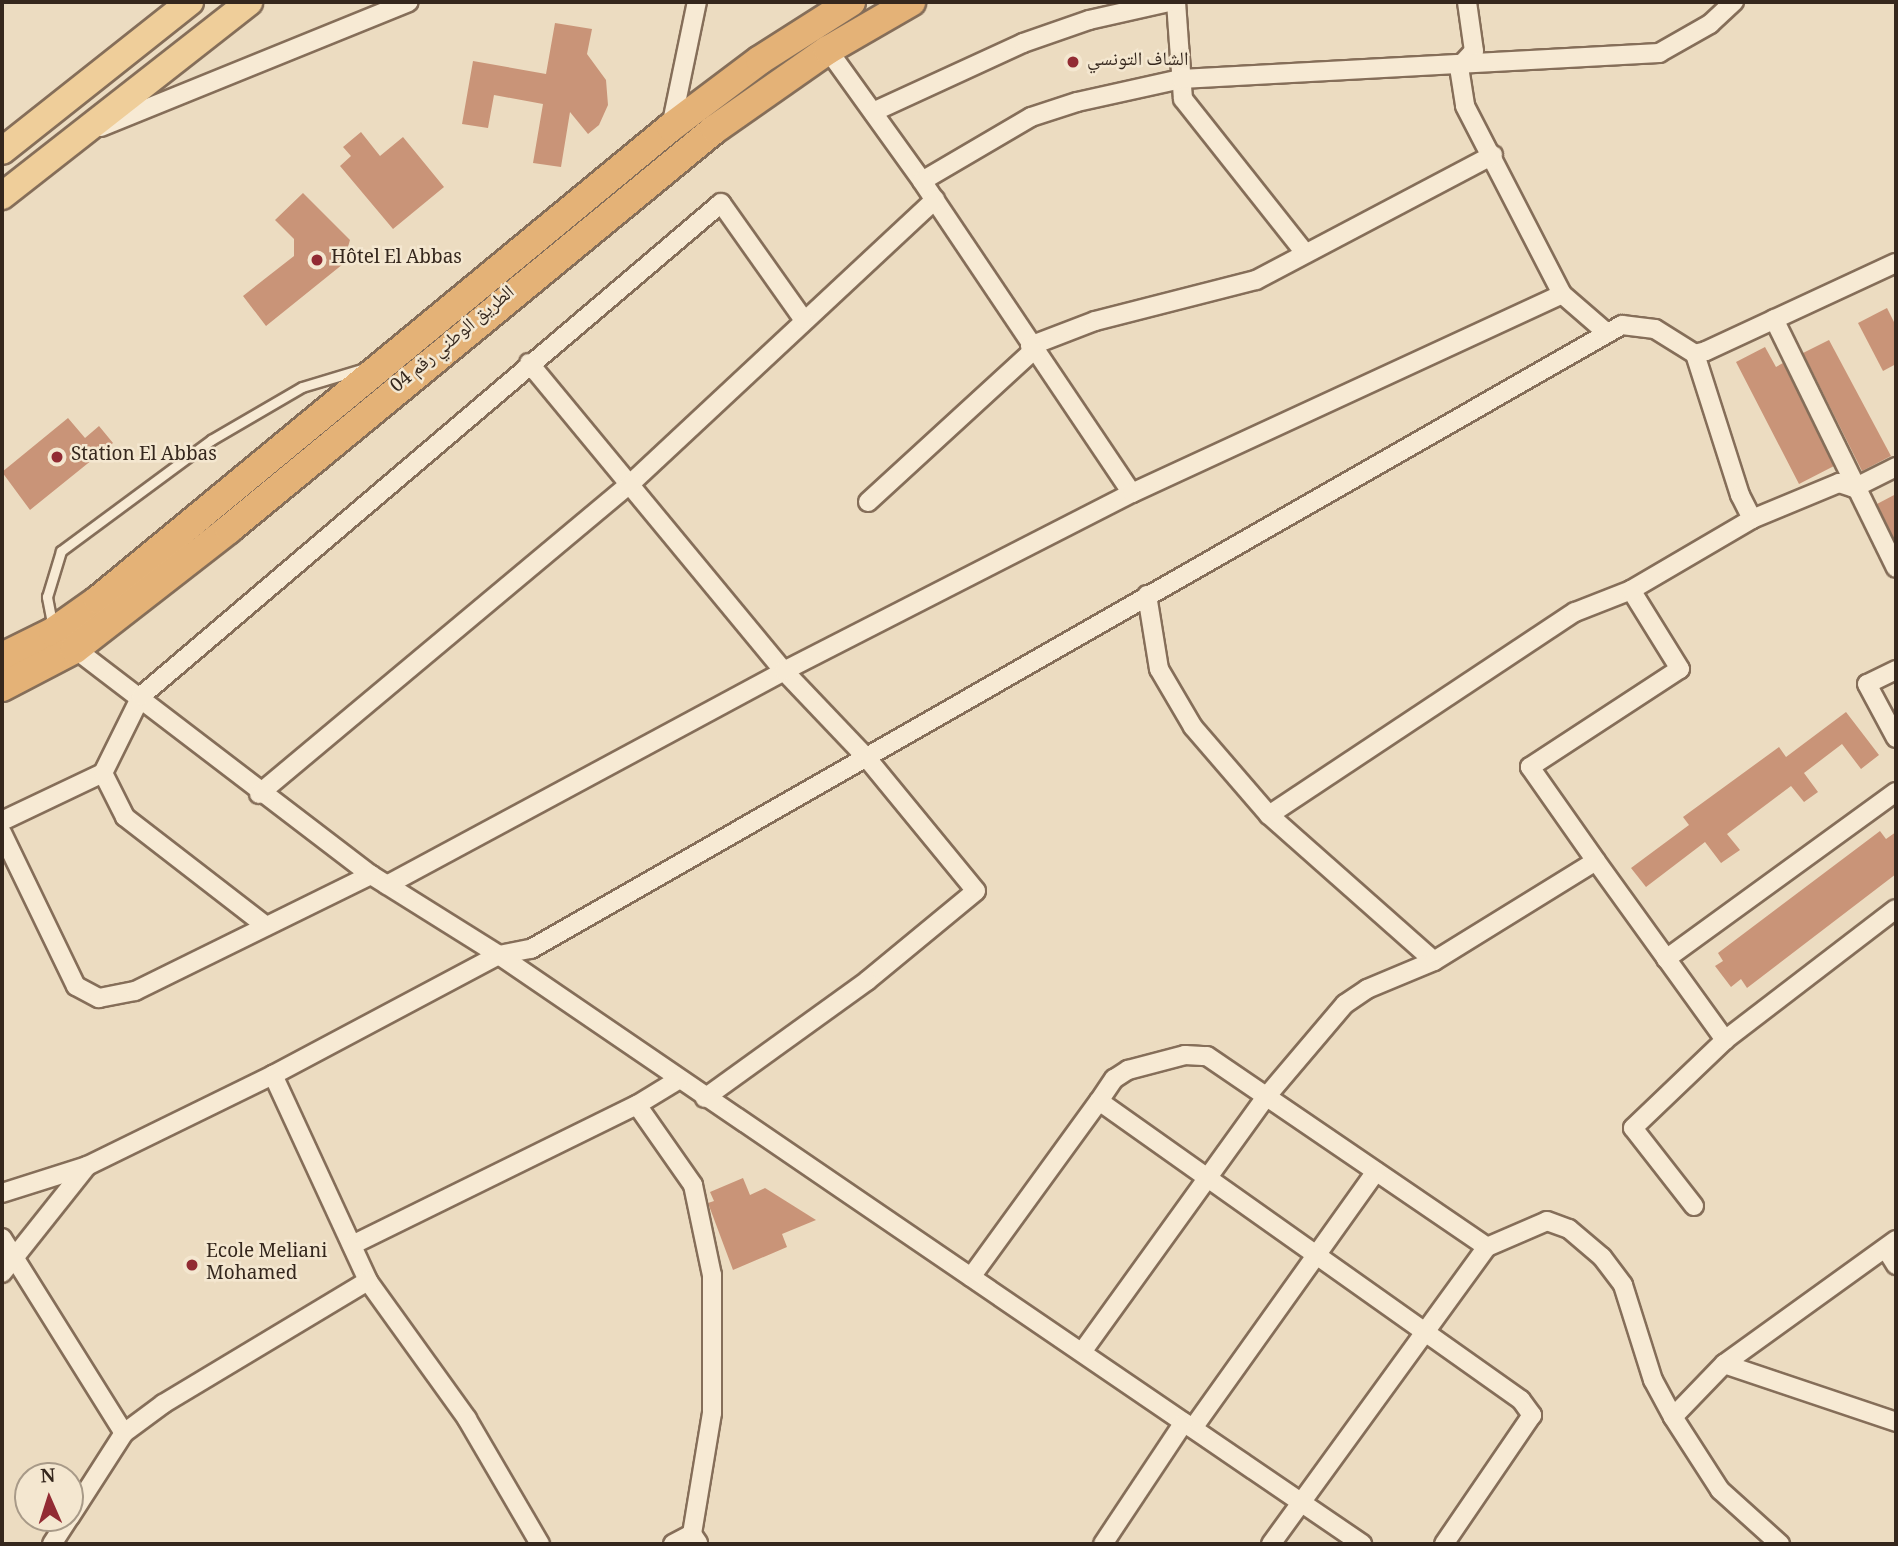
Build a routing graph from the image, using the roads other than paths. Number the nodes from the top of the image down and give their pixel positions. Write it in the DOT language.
graph roads {
  1 [pos="190,2"];
  2 [pos="249,2"];
  3 [pos="409,2"];
  4 [pos="697,2"];
  5 [pos="851,2"];
  6 [pos="911,2"];
  7 [pos="1169,2"];
  8 [pos="1176,2"];
  9 [pos="1468,2"];
  10 [pos="1734,2"];
  11 [pos="828,50"];
  12 [pos="1459,67"];
  13 [pos="1181,79"];
  14 [pos="873,112"];
  15 [pos="671,127"];
  16 [pos="79,136"];
  17 [pos="2,151"];
  18 [pos="1493,155"];
  19 [pos="922,181"];
  20 [pos="2,196"];
  21 [pos="935,201"];
  22 [pos="1305,253"];
  23 [pos="1896,265"];
  24 [pos="1562,294"];
  25 [pos="803,319"];
  26 [pos="1774,319"];
  27 [pos="1607,333"];
  28 [pos="1032,348"];
  29 [pos="1695,354"];
  30 [pos="529,363"];
  31 [pos="380,364"];
  32 [pos="1896,467"];
  33 [pos="628,486"];
  34 [pos="1854,488"];
  35 [pos="1132,493"];
  36 [pos="868,502"];
  37 [pos="1752,519"];
  38 [pos="1896,568"];
  39 [pos="1631,590"];
  40 [pos="1147,595"];
  41 [pos="64,641"];
  42 [pos="4,653"];
  43 [pos="1896,670"];
  44 [pos="784,671"];
  45 [pos="2,687"];
  46 [pos="141,696"];
  47 [pos="1896,738"];
  48 [pos="866,757"];
  49 [pos="103,774"];
  50 [pos="1896,792"];
  51 [pos="259,794"];
  52 [pos="1269,815"];
  53 [pos="2,821"];
  54 [pos="2,832"];
  55 [pos="1596,861"];
  56 [pos="379,880"];
  57 [pos="1896,909"];
  58 [pos="266,926"];
  59 [pos="499,955"];
  60 [pos="1666,959"];
  61 [pos="1434,961"];
  62 [pos="1725,1040"];
  63 [pos="273,1075"];
  64 [pos="678,1080"];
  65 [pos="1266,1097"];
  66 [pos="705,1098"];
  67 [pos="1099,1101"];
  68 [pos="637,1105"];
  69 [pos="87,1166"];
  70 [pos="1376,1171"];
  71 [pos="1207,1177"];
  72 [pos="2,1193"];
  73 [pos="1694,1206"];
  74 [pos="2,1238"];
  75 [pos="1891,1244"];
  76 [pos="352,1245"];
  77 [pos="1487,1247"];
  78 [pos="1315,1253"];
  79 [pos="15,1255"];
  80 [pos="1896,1265"];
  81 [pos="2,1273"];
  82 [pos="971,1277"];
  83 [pos="368,1281"];
  84 [pos="1422,1331"];
  85 [pos="1082,1352"];
  86 [pos="1724,1364"];
  87 [pos="1673,1417"];
  88 [pos="1896,1422"];
  89 [pos="1189,1425"];
  90 [pos="124,1433"];
  91 [pos="84,1495"];
  92 [pos="1301,1501"];
  93 [pos="695,1539"];
  94 [pos="540,1544"];
  95 [pos="673,1544"];
  96 [pos="1103,1544"];
  97 [pos="1271,1544"];
  98 [pos="1362,1544"];
  99 [pos="1444,1544"];
  100 [pos="1780,1544"];
  1 -- 17 [label="main road"];
  2 -- 16 [label="main road"];
  3 -- 16 [label="street"];
  4 -- 15 [label="street"];
  5 -- 15 [label="highway, الطريق الوطني رقم 04"];
  6 -- 11 [label="highway, الطريق الوطني رقم 04"];
  7 -- 14 [label="street"];
  8 -- 13 [label="street"];
  9 -- 12 [label="street"];
  10 -- 12 [label="street"];
  11 -- 14 [label="street"];
  11 -- 41 [label="highway, الطريق الوطني رقم 04"];
  12 -- 13 [label="street"];
  12 -- 18 [label="street"];
  13 -- 19 [label="street"];
  13 -- 22 [label="street"];
  14 -- 19 [label="street"];
  15 -- 31 [label="highway, الطريق الوطني رقم 04"];
  16 -- 20 [label="main road"];
  18 -- 22 [label="street"];
  18 -- 24 [label="street"];
  19 -- 21 [label="street"];
  21 -- 25 [label="street"];
  21 -- 28 [label="street"];
  22 -- 28 [label="street"];
  23 -- 26 [label="street"];
  24 -- 27 [label="street"];
  24 -- 35 [label="street"];
  25 -- 30 [label="street"];
  25 -- 33 [label="street"];
  26 -- 29 [label="street"];
  26 -- 34 [label="street"];
  27 -- 29 [label="street"];
  27 -- 40 [label="street"];
  28 -- 35 [label="street"];
  28 -- 36 [label="street"];
  29 -- 37 [label="street"];
  30 -- 33 [label="street"];
  30 -- 46 [label="street"];
  31 -- 41 [label="highway, الطريق الوطني رقم 04"];
  31 -- 41 [label="lane"];
  32 -- 34 [label="street"];
  33 -- 44 [label="street"];
  33 -- 51 [label="street"];
  34 -- 37 [label="street"];
  34 -- 38 [label="street"];
  35 -- 44 [label="street"];
  37 -- 39 [label="street"];
  39 -- 52 [label="street"];
  39 -- 55 [label="street"];
  40 -- 48 [label="street"];
  40 -- 52 [label="street"];
  41 -- 42 [label="highway, الطريق الوطني رقم 04"];
  41 -- 45 [label="highway, الطريق الوطني رقم 04"];
  41 -- 46 [label="street"];
  43 -- 47 [label="street"];
  44 -- 48 [label="street"];
  44 -- 56 [label="street"];
  46 -- 49 [label="street"];
  46 -- 51 [label="street"];
  48 -- 59 [label="street"];
  48 -- 66 [label="street"];
  49 -- 53 [label="street"];
  49 -- 58 [label="street"];
  50 -- 60 [label="street"];
  51 -- 56 [label="street"];
  52 -- 61 [label="street"];
  54 -- 58 [label="street"];
  55 -- 60 [label="street"];
  55 -- 61 [label="street"];
  56 -- 58 [label="street"];
  56 -- 59 [label="street"];
  57 -- 62 [label="street"];
  59 -- 63 [label="street"];
  59 -- 64 [label="street"];
  60 -- 62 [label="street"];
  61 -- 65 [label="street"];
  62 -- 73 [label="street"];
  63 -- 69 [label="street"];
  63 -- 76 [label="street"];
  64 -- 66 [label="street"];
  64 -- 68 [label="street"];
  65 -- 67 [label="street"];
  65 -- 70 [label="street"];
  65 -- 71 [label="street"];
  66 -- 82 [label="street"];
  67 -- 71 [label="street"];
  67 -- 82 [label="street"];
  68 -- 76 [label="street"];
  68 -- 93 [label="street"];
  69 -- 72 [label="street"];
  69 -- 79 [label="street"];
  70 -- 77 [label="street"];
  70 -- 78 [label="street"];
  71 -- 78 [label="street"];
  71 -- 85 [label="street"];
  74 -- 79 [label="street"];
  75 -- 80 [label="street"];
  75 -- 86 [label="street"];
  76 -- 83 [label="street"];
  77 -- 84 [label="street"];
  77 -- 87 [label="street"];
  78 -- 84 [label="street"];
  78 -- 89 [label="street"];
  79 -- 81 [label="street"];
  79 -- 90 [label="street"];
  82 -- 85 [label="street"];
  83 -- 90 [label="street"];
  83 -- 94 [label="street"];
  84 -- 92 [label="street"];
  84 -- 99 [label="street"];
  85 -- 89 [label="street"];
  86 -- 87 [label="street"];
  86 -- 88 [label="street"];
  87 -- 100 [label="street"];
  89 -- 92 [label="street"];
  89 -- 96 [label="street"];
  90 -- 91 [label="street"];
  92 -- 97 [label="street"];
  92 -- 98 [label="street"];
  93 -- 95 [label="street"];
}
